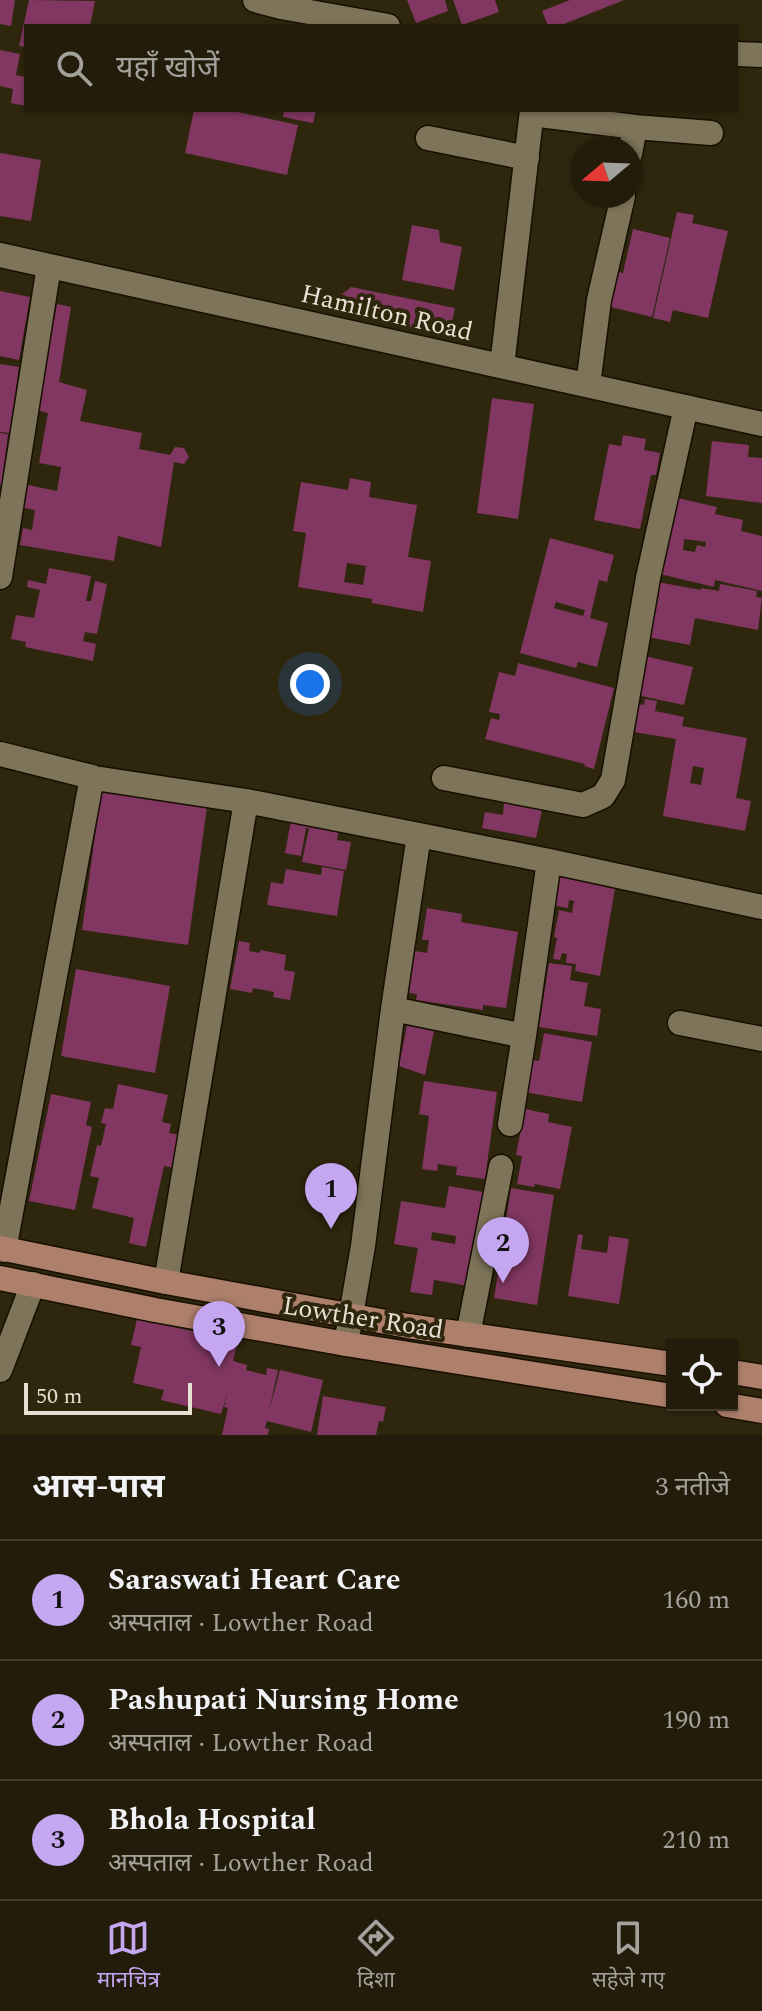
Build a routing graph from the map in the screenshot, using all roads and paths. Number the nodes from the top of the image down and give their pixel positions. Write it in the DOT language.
graph roads {
  1 [pos="255,0"];
  2 [pos="377,24"];
  3 [pos="738,54"];
  4 [pos="762,55"];
  5 [pos="532,112"];
  6 [pos="635,127"];
  7 [pos="711,133"];
  8 [pos="633,136"];
  9 [pos="428,138"];
  10 [pos="527,158"];
  11 [pos="620,208"];
  12 [pos="0,255"];
  13 [pos="49,266"];
  14 [pos="502,366"];
  15 [pos="588,385"];
  16 [pos="686,407"];
  17 [pos="762,424"];
  18 [pos="0,577"];
  19 [pos="0,754"];
  20 [pos="444,778"];
  21 [pos="101,779"];
  22 [pos="246,801"];
  23 [pos="419,835"];
  24 [pos="549,861"];
  25 [pos="762,907"];
  26 [pos="393,1009"];
  27 [pos="680,1023"];
  28 [pos="524,1036"];
  29 [pos="762,1039"];
  30 [pos="510,1124"];
  31 [pos="501,1167"];
  32 [pos="2,1249"];
  33 [pos="0,1278"];
  34 [pos="166,1282"];
  35 [pos="33,1284"];
  36 [pos="352,1316"];
  37 [pos="468,1335"];
  38 [pos="346,1344"];
  39 [pos="666,1363"];
  40 [pos="0,1370"];
  41 [pos="738,1373"];
  42 [pos="762,1377"];
  43 [pos="666,1395"];
  44 [pos="738,1407"];
  45 [pos="762,1411"];
  1 -- 2 [label="street"];
  3 -- 4 [label="street"];
  5 -- 6 [label="street"];
  5 -- 10 [label="street"];
  6 -- 7 [label="street"];
  6 -- 8 [label="street"];
  9 -- 10 [label="street"];
  10 -- 14 [label="street"];
  11 -- 15 [label="street"];
  12 -- 13 [label="street, Hamilton Road"];
  13 -- 14 [label="street, Hamilton Road"];
  13 -- 18 [label="street"];
  14 -- 15 [label="street, Hamilton Road"];
  15 -- 16 [label="street, Hamilton Road"];
  16 -- 17 [label="street, Hamilton Road"];
  16 -- 20 [label="street"];
  19 -- 32 [label="street"];
  21 -- 22 [label="street"];
  22 -- 23 [label="street"];
  22 -- 34 [label="street"];
  23 -- 24 [label="street"];
  23 -- 26 [label="street"];
  24 -- 25 [label="street"];
  24 -- 28 [label="street"];
  26 -- 28 [label="street"];
  26 -- 36 [label="street"];
  27 -- 29 [label="street"];
  28 -- 30 [label="street"];
  31 -- 37 [label="street"];
  32 -- 34 [label="main road, Lowther Road"];
  33 -- 35 [label="main road, Lowther Road"];
  34 -- 36 [label="main road, Lowther Road"];
  35 -- 38 [label="main road, Lowther Road"];
  35 -- 40 [label="street"];
  36 -- 37 [label="main road, Lowther Road"];
  36 -- 38 [label="street"];
  37 -- 39 [label="main road, Lowther Road"];
  38 -- 43 [label="main road, Lowther Road"];
  41 -- 42 [label="main road"];
  44 -- 45 [label="main road"];
}
